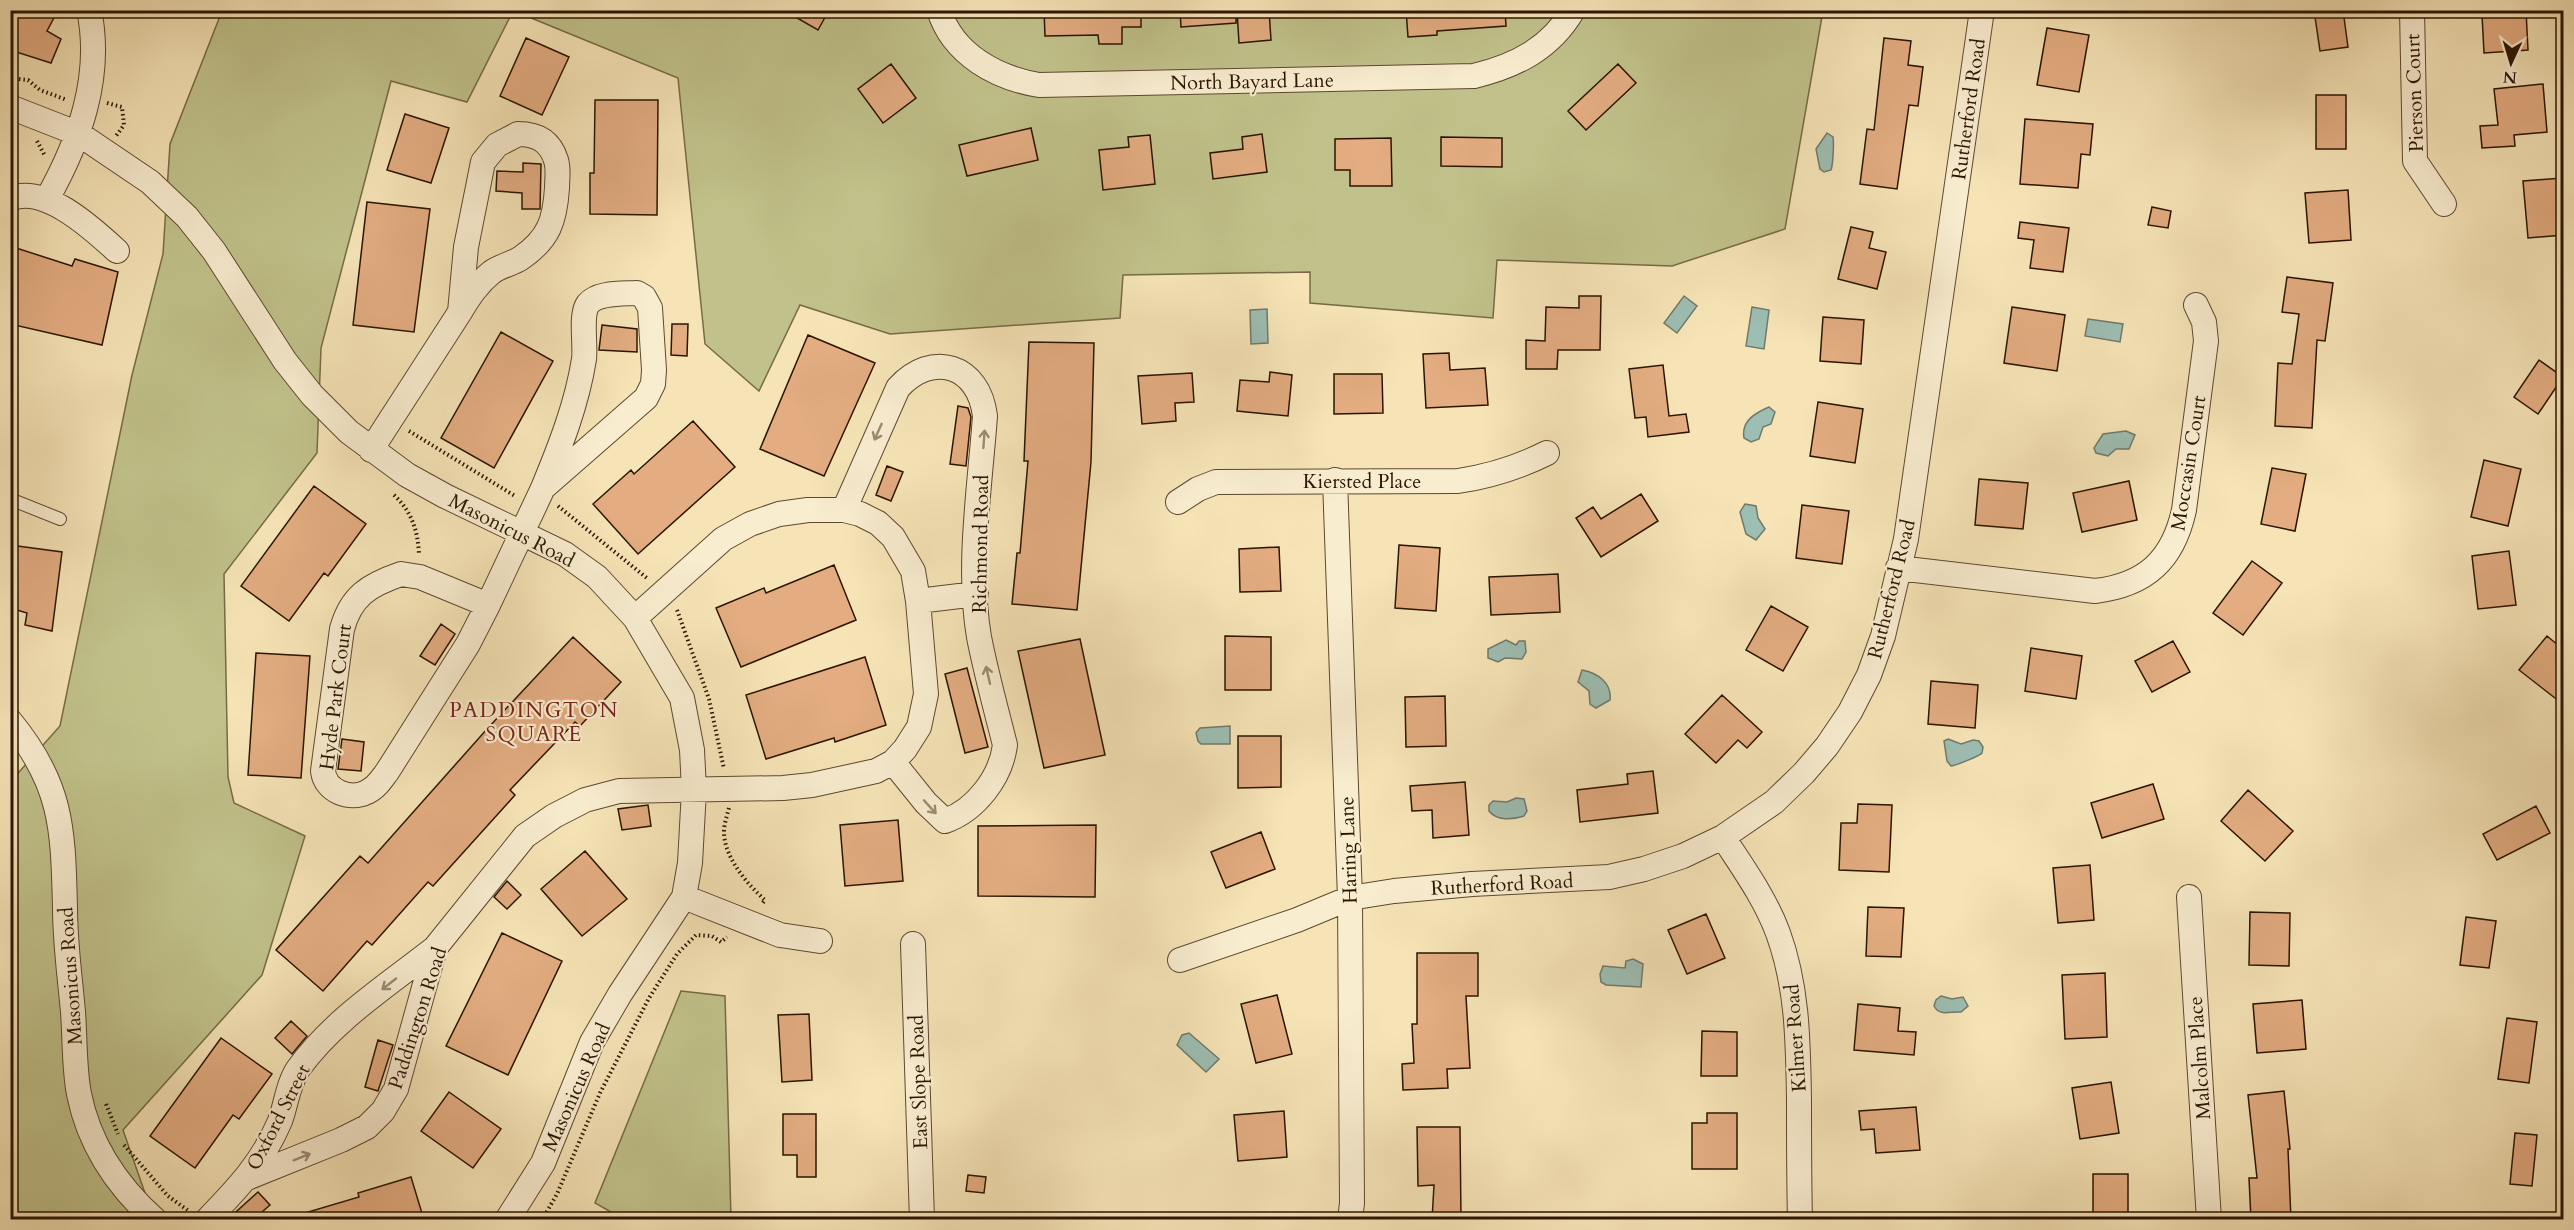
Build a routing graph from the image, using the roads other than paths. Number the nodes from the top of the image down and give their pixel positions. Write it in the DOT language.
graph roads {
  1 [pos="89,10"];
  2 [pos="939,10"];
  3 [pos="1573,10"];
  4 [pos="1982,10"];
  5 [pos="2412,10"];
  6 [pos="10,107"];
  7 [pos="79,134"];
  8 [pos="47,199"];
  9 [pos="10,200"];
  10 [pos="2444,204"];
  11 [pos="117,250"];
  12 [pos="2196,305"];
  13 [pos="460,312"];
  14 [pos="371,450"];
  15 [pos="1547,453"];
  16 [pos="1335,480"];
  17 [pos="543,488"];
  18 [pos="10,500"];
  19 [pos="1178,501"];
  20 [pos="844,510"];
  21 [pos="60,519"];
  22 [pos="521,532"];
  23 [pos="1898,568"];
  24 [pos="976,594"];
  25 [pos="918,601"];
  26 [pos="488,605"];
  27 [pos="635,618"];
  28 [pos="14,733"];
  29 [pos="893,762"];
  30 [pos="694,790"];
  31 [pos="1723,837"];
  32 [pos="684,897"];
  33 [pos="2189,897"];
  34 [pos="1350,898"];
  35 [pos="820,941"];
  36 [pos="913,944"];
  37 [pos="435,948"];
  38 [pos="1180,960"];
  39 [pos="247,1178"];
  40 [pos="200,1216"];
  41 [pos="155,1220"];
  42 [pos="507,1220"];
  43 [pos="922,1220"];
  44 [pos="1350,1220"];
  45 [pos="1800,1220"];
  46 [pos="2210,1220"];
  1 -- 7 [label="street"];
  2 -- 3 [label="street, North Bayard Lane"];
  4 -- 23 [label="street, Rutherford Road"];
  5 -- 10 [label="street, Pierson Court"];
  6 -- 7 [label="street, Masonicus Road"];
  7 -- 8 [label="street"];
  7 -- 14 [label="street, Masonicus Road"];
  8 -- 9 [label="street"];
  8 -- 11 [label="street"];
  12 -- 23 [label="street, Moccasin Court"];
  13 -- 13 [label="street"];
  13 -- 14 [label="street"];
  14 -- 22 [label="street, Masonicus Road"];
  15 -- 16 [label="street, Kiersted Place"];
  16 -- 19 [label="street, Kiersted Place"];
  16 -- 34 [label="street, Haring Lane"];
  17 -- 17 [label="street, Hyde Park Court"];
  17 -- 22 [label="street, Hyde Park Court"];
  18 -- 21 [label="lane"];
  24 -- 20 [label="street, Richmond Road, one-way"];
  20 -- 25 [label="street"];
  20 -- 27 [label="street"];
  22 -- 26 [label="street, Hyde Park Court"];
  22 -- 27 [label="street, Masonicus Road"];
  23 -- 31 [label="street, Rutherford Road"];
  24 -- 25 [label="street"];
  29 -- 24 [label="street, Richmond Road, one-way"];
  25 -- 29 [label="street"];
  26 -- 26 [label="street, Hyde Park Court"];
  27 -- 30 [label="street, Masonicus Road"];
  28 -- 41 [label="street, Masonicus Road"];
  29 -- 30 [label="street, Paddington Road"];
  30 -- 32 [label="street, Masonicus Road"];
  30 -- 37 [label="street, Paddington Road"];
  31 -- 34 [label="street, Rutherford Road"];
  31 -- 45 [label="street, Kilmer Road"];
  32 -- 35 [label="street"];
  32 -- 42 [label="street, Masonicus Road"];
  33 -- 46 [label="street, Malcolm Place"];
  34 -- 38 [label="street, Rutherford Road"];
  34 -- 44 [label="street, Haring Lane"];
  36 -- 43 [label="street, East Slope Road"];
  37 -- 39 [label="street, Oxford Street, one-way"];
  39 -- 37 [label="street, Paddington Road, one-way"];
  39 -- 40 [label="street, Oxford Street"];
}
